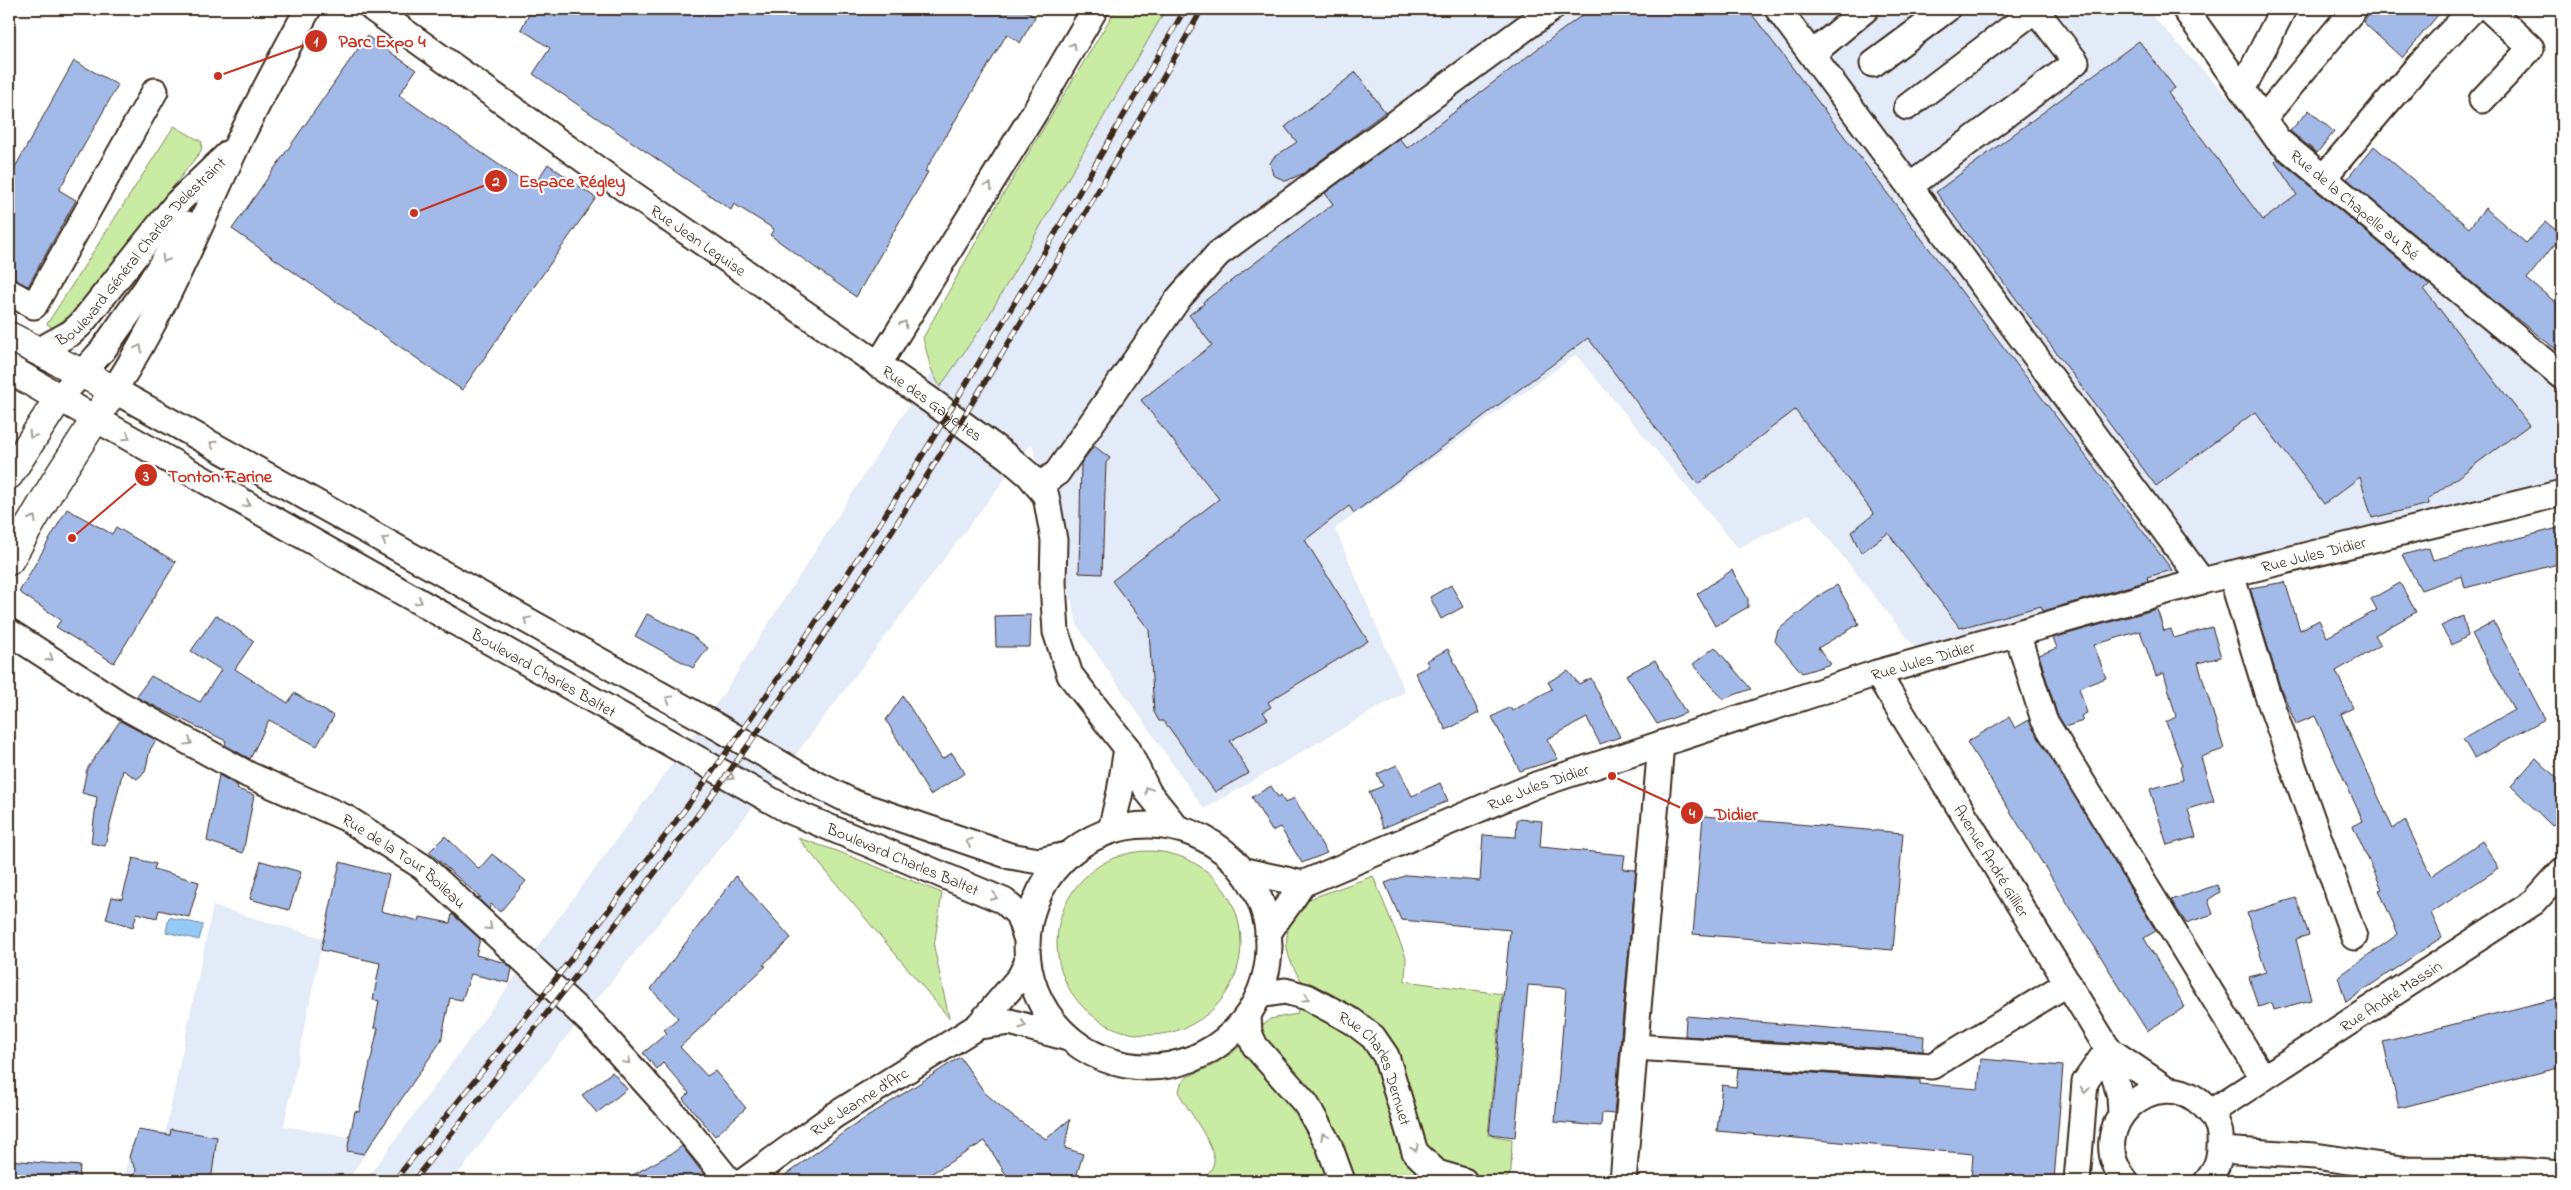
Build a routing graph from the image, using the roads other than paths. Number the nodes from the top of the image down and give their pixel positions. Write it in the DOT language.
graph roads {
  1 [pos="308,9"];
  2 [pos="373,9"];
  3 [pos="1095,9"];
  4 [pos="1551,9"];
  5 [pos="1778,9"];
  6 [pos="1866,9"];
  7 [pos="1947,9"];
  8 [pos="2036,9"];
  9 [pos="2185,9"];
  10 [pos="2283,9"];
  11 [pos="2354,9"];
  12 [pos="2473,9"];
  13 [pos="2489,9"];
  14 [pos="1812,54"];
  15 [pos="1873,64"];
  16 [pos="2242,90"];
  17 [pos="155,91"];
  18 [pos="2482,100"];
  19 [pos="1907,108"];
  20 [pos="2263,119"];
  21 [pos="238,144"];
  22 [pos="2324,178"];
  23 [pos="1910,186"];
  24 [pos="9,292"];
  25 [pos="9,336"];
  26 [pos="38,351"];
  27 [pos="878,365"];
  28 [pos="9,369"];
  29 [pos="82,374"];
  30 [pos="2562,376"];
  31 [pos="114,390"];
  32 [pos="59,398"];
  33 [pos="96,419"];
  34 [pos="9,475"];
  35 [pos="1038,486"];
  36 [pos="2562,493"];
  37 [pos="9,561"];
  38 [pos="2231,574"];
  39 [pos="2202,581"];
  40 [pos="9,632"];
  41 [pos="2017,633"];
  42 [pos="1877,673"];
  43 [pos="1662,744"];
  44 [pos="1127,748"];
  45 [pos="1177,828"];
  46 [pos="1111,830"];
  47 [pos="1067,855"];
  48 [pos="1242,870"];
  49 [pos="2562,871"];
  50 [pos="1302,884"];
  51 [pos="1268,934"];
  52 [pos="1026,936"];
  53 [pos="2354,937"];
  54 [pos="1027,963"];
  55 [pos="2068,983"];
  56 [pos="1253,1005"];
  57 [pos="978,1026"];
  58 [pos="1068,1038"];
  59 [pos="1635,1047"];
  60 [pos="2108,1049"];
  61 [pos="2263,1078"];
  62 [pos="2168,1090"];
  63 [pos="2211,1112"];
  64 [pos="2121,1114"];
  65 [pos="2221,1150"];
  66 [pos="2562,1174"];
  67 [pos="2116,1175"];
  68 [pos="729,1181"];
  69 [pos="744,1181"];
  70 [pos="1342,1181"];
  71 [pos="1464,1181"];
  72 [pos="1623,1181"];
  73 [pos="2077,1181"];
  74 [pos="2207,1181"];
  1 -- 21 [label="street, Boulevard Général Charles Delestraint"];
  2 -- 27 [label="street, Rue Jean Leguise"];
  27 -- 3 [label="street, Rue des Gayettes, one-way"];
  4 -- 35 [label="street"];
  5 -- 14 [label="street"];
  6 -- 14 [label="street"];
  7 -- 15 [label="street"];
  8 -- 19 [label="street"];
  8 -- 23 [label="street"];
  9 -- 16 [label="street, Rue de la Chapelle au Bé"];
  10 -- 16 [label="street"];
  11 -- 20 [label="street"];
  12 -- 22 [label="street"];
  13 -- 18 [label="street"];
  14 -- 23 [label="street"];
  16 -- 20 [label="street, Rue de la Chapelle au Bé"];
  17 -- 24 [label="street"];
  20 -- 22 [label="street, Rue de la Chapelle au Bé"];
  21 -- 26 [label="street, Boulevard Général Charles Delestraint"];
  21 -- 29 [label="street, Boulevard Général Charles Delestraint, one-way"];
  31 -- 21 [label="street, Boulevard Général Charles Delestraint, one-way"];
  22 -- 30 [label="street, Rue de la Chapelle au Bé"];
  23 -- 39 [label="street"];
  25 -- 26 [label="main road, Boulevard Charles Baltet"];
  26 -- 29 [label="main road, Boulevard Charles Baltet"];
  27 -- 35 [label="street, Rue des Gayettes"];
  28 -- 32 [label="main road"];
  29 -- 31 [label="main road, Boulevard Charles Baltet"];
  29 -- 32 [label="street, Boulevard Général Charles Delestraint"];
  31 -- 33 [label="main road"];
  47 -- 31 [label="street, Boulevard Charles Baltet, one-way"];
  32 -- 33 [label="street, Boulevard Charles Baltet"];
  32 -- 34 [label="main road, one-way"];
  37 -- 33 [label="main road, one-way"];
  33 -- 52 [label="street, Boulevard Charles Baltet, one-way"];
  35 -- 44 [label="street, Rue des Gayettes"];
  36 -- 38 [label="street, Rue Jules Didier"];
  38 -- 39 [label="street, Rue Jules Didier"];
  38 -- 53 [label="street"];
  39 -- 41 [label="street, Rue Jules Didier"];
  40 -- 68 [label="street, Rue de la Tour Boileau, one-way"];
  41 -- 42 [label="street, Rue Jules Didier"];
  41 -- 61 [label="street"];
  42 -- 43 [label="street, Rue Jules Didier"];
  42 -- 55 [label="street, Avenue André Gillier"];
  43 -- 50 [label="street, Rue Jules Didier"];
  43 -- 59 [label="street"];
  45 -- 44 [label="street, Rue des Gayettes, one-way"];
  44 -- 46 [label="street"];
  45 -- 46 [label="street"];
  45 -- 48 [label="street"];
  46 -- 47 [label="street"];
  47 -- 52 [label="street"];
  48 -- 50 [label="street"];
  48 -- 51 [label="street"];
  49 -- 61 [label="street, Rue André Massin"];
  50 -- 51 [label="street"];
  51 -- 56 [label="street"];
  52 -- 54 [label="street"];
  54 -- 57 [label="street, Rue Jeanne d'Arc"];
  54 -- 58 [label="street"];
  55 -- 59 [label="street"];
  55 -- 60 [label="street, Avenue André Gillier"];
  56 -- 58 [label="street"];
  70 -- 56 [label="street, one-way"];
  56 -- 71 [label="street, Rue Charles Dernuet, one-way"];
  57 -- 58 [label="street, Rue Jeanne d'Arc, one-way"];
  57 -- 69 [label="street, Rue Jeanne d'Arc"];
  59 -- 72 [label="street"];
  60 -- 62 [label="street, Avenue André Gillier"];
  60 -- 64 [label="street, Avenue André Gillier"];
  60 -- 73 [label="street, one-way"];
  61 -- 63 [label="street, Rue André Massin"];
  62 -- 63 [label="street"];
  62 -- 64 [label="street"];
  63 -- 65 [label="street"];
  64 -- 67 [label="street"];
  65 -- 66 [label="street"];
  65 -- 74 [label="street"];
}
